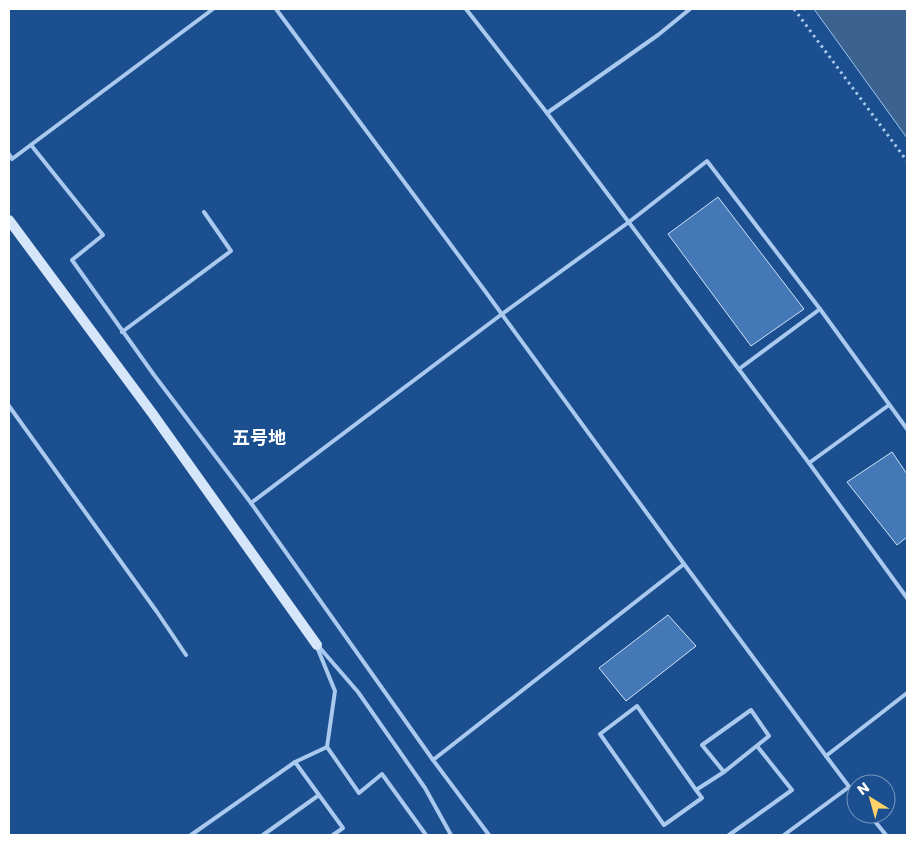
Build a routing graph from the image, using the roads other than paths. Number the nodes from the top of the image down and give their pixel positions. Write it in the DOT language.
graph roads {
  1 [pos="214,9"];
  2 [pos="276,9"];
  3 [pos="690,9"];
  4 [pos="469,10"];
  5 [pos="547,113"];
  6 [pos="31,145"];
  7 [pos="9,154"];
  8 [pos="204,212"];
  9 [pos="9,220"];
  10 [pos="629,222"];
  11 [pos="820,309"];
  12 [pos="502,314"];
  13 [pos="122,332"];
  14 [pos="739,369"];
  15 [pos="889,405"];
  16 [pos="9,406"];
  17 [pos="907,429"];
  18 [pos="809,463"];
  19 [pos="251,503"];
  20 [pos="684,564"];
  21 [pos="907,598"];
  22 [pos="317,645"];
  23 [pos="186,656"];
  24 [pos="907,693"];
  25 [pos="756,746"];
  26 [pos="327,747"];
  27 [pos="826,756"];
  28 [pos="434,760"];
  29 [pos="295,762"];
  30 [pos="724,772"];
  31 [pos="846,783"];
  32 [pos="846,789"];
  33 [pos="696,790"];
  34 [pos="319,796"];
  35 [pos="877,824"];
  36 [pos="192,835"];
  37 [pos="263,835"];
  38 [pos="333,835"];
  39 [pos="426,835"];
  40 [pos="450,835"];
  41 [pos="489,835"];
  42 [pos="729,835"];
  43 [pos="784,835"];
  44 [pos="886,835"];
  1 -- 6 [label="lane"];
  2 -- 12 [label="lane"];
  3 -- 5 [label="lane"];
  4 -- 5 [label="lane"];
  5 -- 10 [label="lane"];
  6 -- 7 [label="lane"];
  6 -- 13 [label="lane"];
  8 -- 13 [label="lane"];
  9 -- 22 [label="street"];
  10 -- 11 [label="lane"];
  10 -- 12 [label="lane"];
  10 -- 14 [label="lane"];
  11 -- 14 [label="lane"];
  11 -- 15 [label="lane"];
  12 -- 19 [label="lane"];
  12 -- 20 [label="lane"];
  13 -- 19 [label="lane"];
  14 -- 18 [label="lane"];
  15 -- 17 [label="lane"];
  15 -- 18 [label="lane"];
  16 -- 23 [label="lane"];
  18 -- 21 [label="lane"];
  19 -- 28 [label="lane"];
  20 -- 27 [label="lane"];
  20 -- 28 [label="lane"];
  22 -- 26 [label="lane"];
  22 -- 40 [label="lane"];
  24 -- 27 [label="lane"];
  25 -- 30 [label="lane"];
  25 -- 30 [label="lane"];
  25 -- 42 [label="lane"];
  26 -- 29 [label="lane"];
  26 -- 39 [label="lane"];
  27 -- 31 [label="lane"];
  28 -- 41 [label="lane"];
  29 -- 34 [label="lane"];
  29 -- 36 [label="lane"];
  30 -- 33 [label="lane"];
  32 -- 43 [label="lane"];
  33 -- 33 [label="lane"];
  34 -- 37 [label="lane"];
  34 -- 38 [label="lane"];
  35 -- 44 [label="lane"];
}
